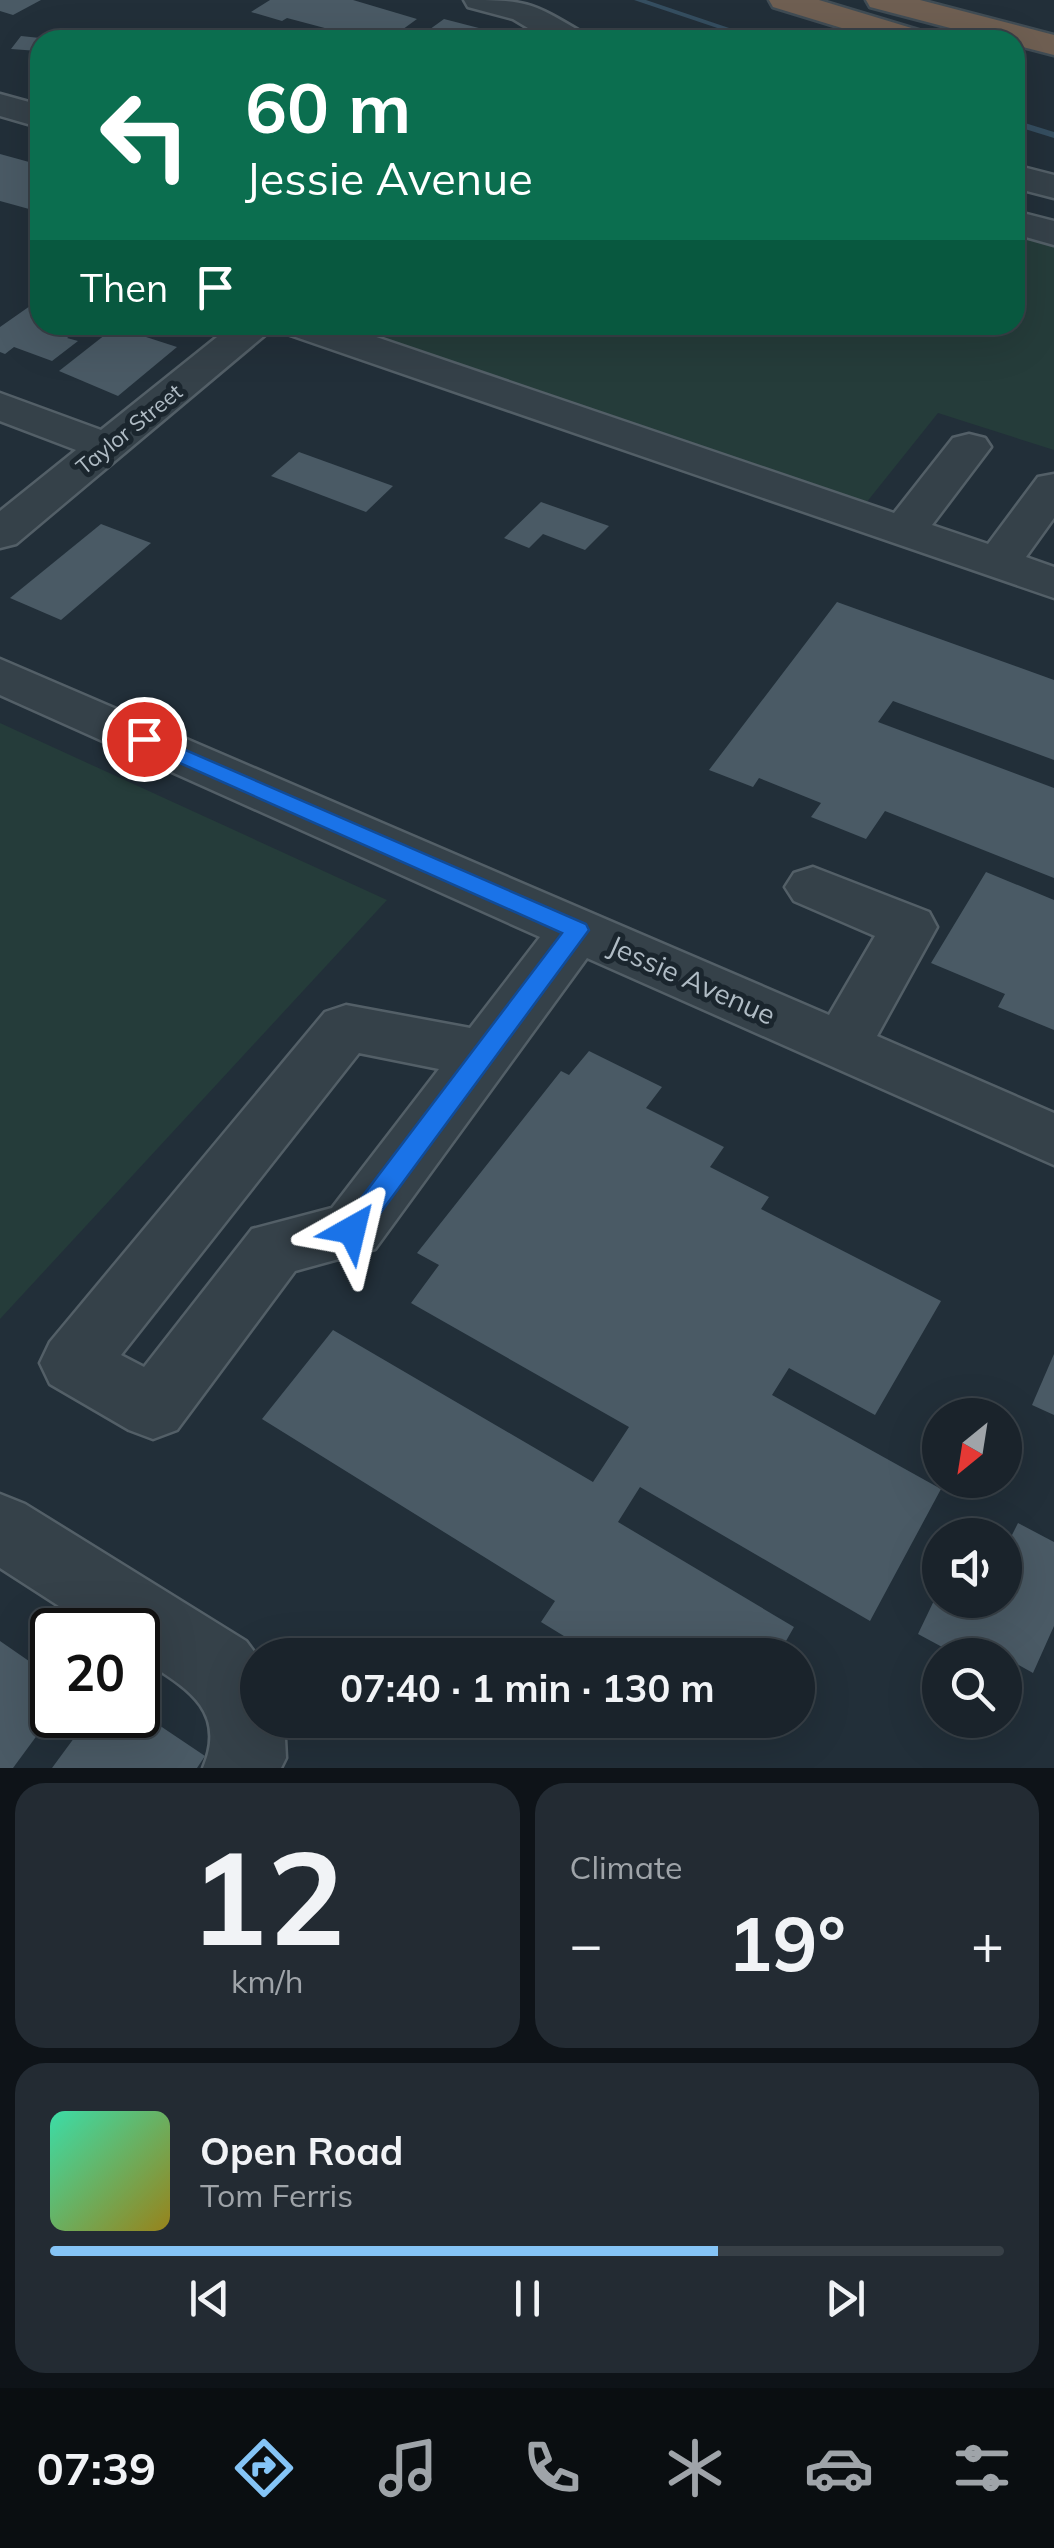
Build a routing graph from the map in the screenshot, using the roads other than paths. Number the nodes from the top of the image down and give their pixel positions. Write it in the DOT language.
graph roads {
  1 [pos="480,0"];
  2 [pos="785,0"];
  3 [pos="882,0"];
  4 [pos="555,30"];
  5 [pos="883,30"];
  6 [pos="997,30"];
  7 [pos="1025,37"];
  8 [pos="1054,45"];
  9 [pos="0,105"];
  10 [pos="30,112"];
  11 [pos="1025,179"];
  12 [pos="1054,187"];
  13 [pos="1025,225"];
  14 [pos="1054,233"];
  15 [pos="246,335"];
  16 [pos="329,335"];
  17 [pos="0,406"];
  18 [pos="107,447"];
  19 [pos="969,447"];
  20 [pos="1054,487"];
  21 [pos="904,532"];
  22 [pos="0,534"];
  23 [pos="997,564"];
  24 [pos="1054,583"];
  25 [pos="0,676"];
  26 [pos="813,887"];
  27 [pos="578,930"];
  28 [pos="841,1046"];
  29 [pos="484,1054"];
  30 [pos="1054,1140"];
  31 [pos="198,1211"];
  32 [pos="276,1248"];
  33 [pos="0,1528"];
  34 [pos="242,1768"];
  1 -- 4 [label="street"];
  2 -- 5 [label="highway"];
  3 -- 6 [label="highway"];
  7 -- 8 [label="highway"];
  9 -- 10 [label="street"];
  11 -- 12 [label="street"];
  13 -- 14 [label="street"];
  15 -- 18 [label="street, Taylor Street"];
  16 -- 21 [label="street"];
  17 -- 18 [label="street"];
  18 -- 22 [label="street, Taylor Street"];
  19 -- 21 [label="street"];
  20 -- 23 [label="street"];
  21 -- 23 [label="street"];
  23 -- 24 [label="street"];
  25 -- 27 [label="street, Jessie Avenue"];
  26 -- 28 [label="street"];
  27 -- 28 [label="street, Jessie Avenue"];
  27 -- 29 [label="street"];
  28 -- 30 [label="street, Jessie Avenue"];
  29 -- 31 [label="street"];
  29 -- 32 [label="street"];
  31 -- 32 [label="street"];
  31 -- 32 [label="street"];
  33 -- 34 [label="street"];
}
